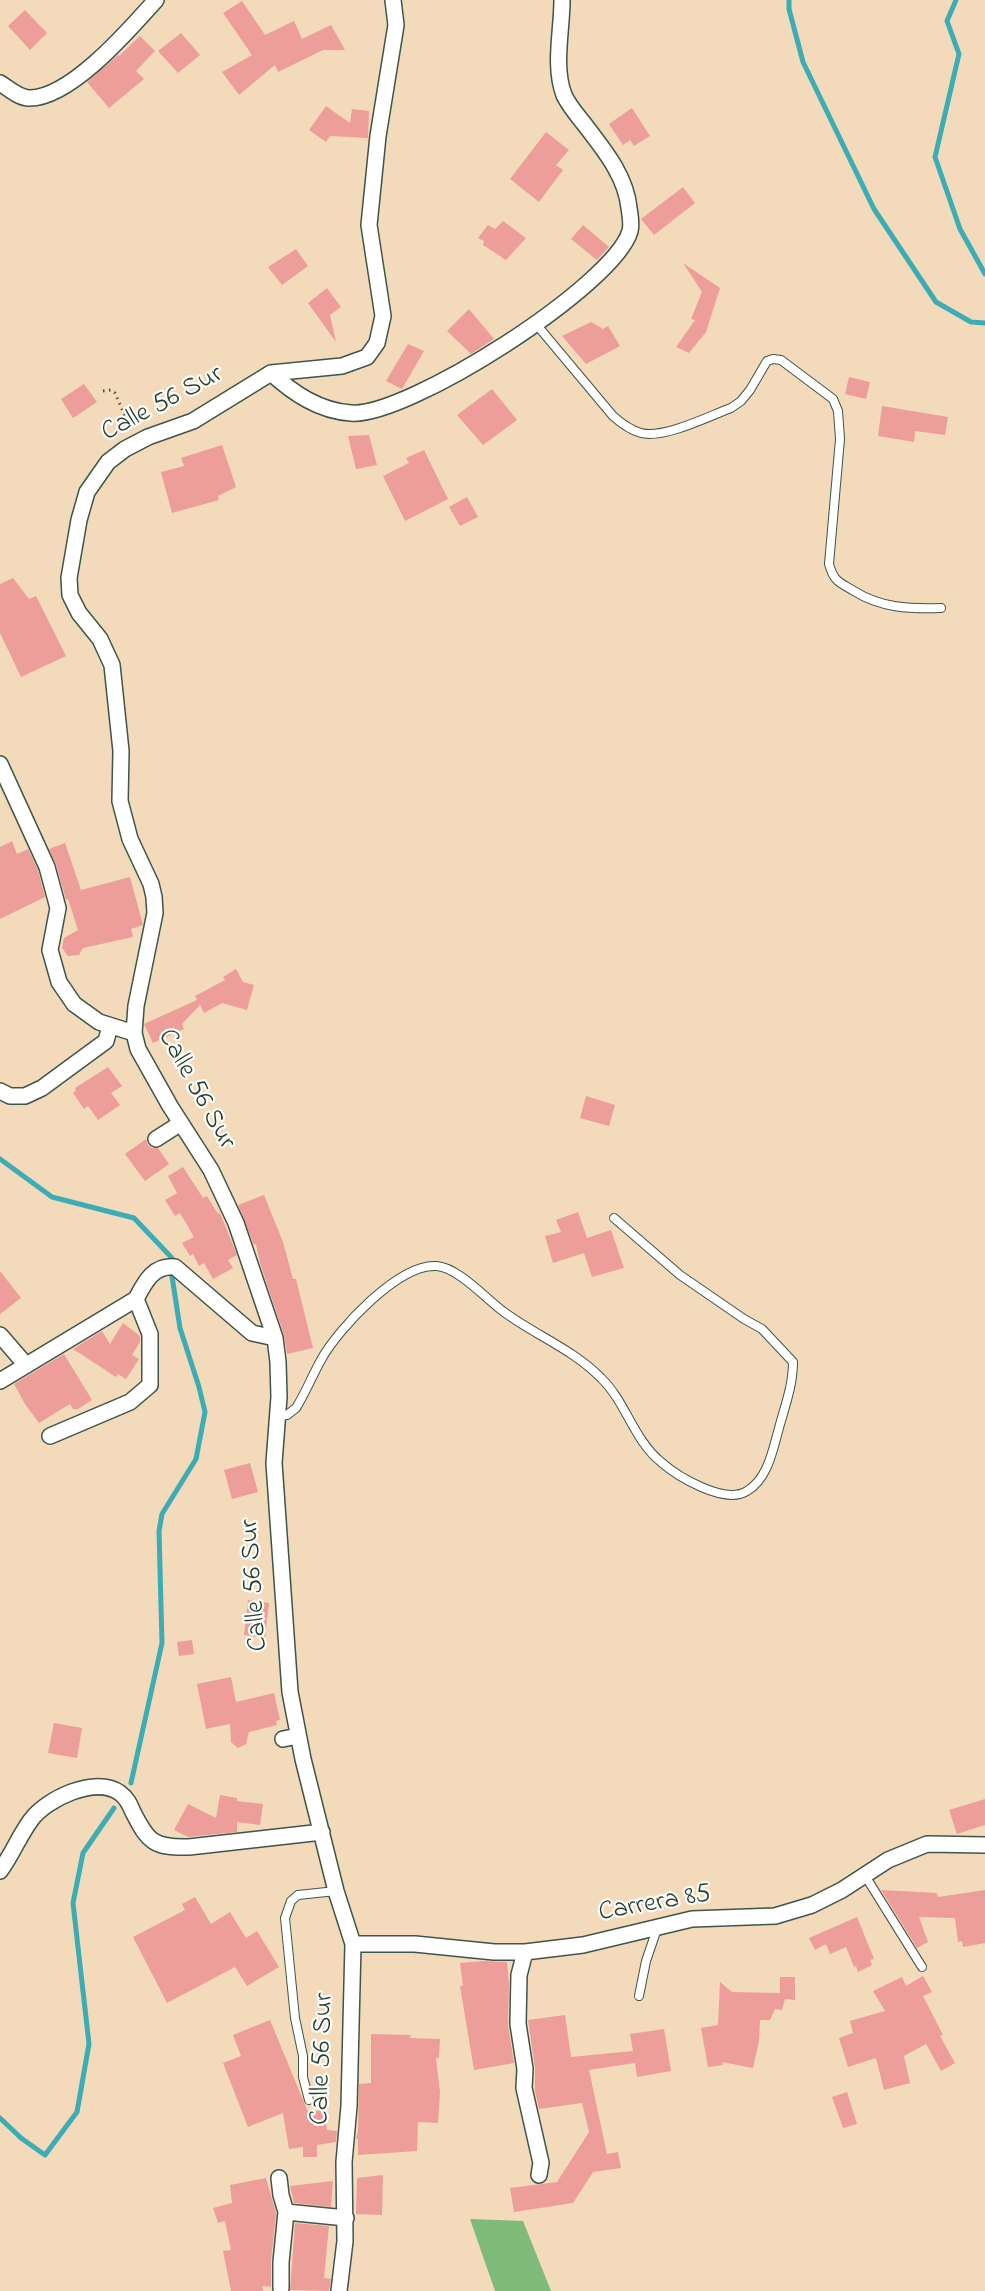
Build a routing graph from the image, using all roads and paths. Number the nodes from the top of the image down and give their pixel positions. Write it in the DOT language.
graph roads {
  1 [pos="156,0"];
  2 [pos="393,0"];
  3 [pos="562,0"];
  4 [pos="0,83"];
  5 [pos="536,324"];
  6 [pos="271,373"];
  7 [pos="103,392"];
  8 [pos="137,443"];
  9 [pos="941,608"];
  10 [pos="0,764"];
  11 [pos="110,1026"];
  12 [pos="134,1033"];
  13 [pos="0,1091"];
  14 [pos="181,1123"];
  15 [pos="156,1139"];
  16 [pos="614,1218"];
  17 [pos="136,1299"];
  18 [pos="0,1335"];
  19 [pos="275,1338"];
  20 [pos="26,1365"];
  21 [pos="0,1381"];
  22 [pos="277,1416"];
  23 [pos="50,1436"];
  24 [pos="298,1736"];
  25 [pos="283,1739"];
  26 [pos="321,1832"];
  27 [pos="985,1845"];
  28 [pos="0,1871"];
  29 [pos="864,1874"];
  30 [pos="336,1891"];
  31 [pos="657,1927"];
  32 [pos="353,1944"];
  33 [pos="525,1952"];
  34 [pos="922,1967"];
  35 [pos="639,1996"];
  36 [pos="309,2100"];
  37 [pos="539,2175"];
  38 [pos="279,2178"];
  39 [pos="286,2212"];
  40 [pos="345,2218"];
  41 [pos="281,2288"];
  42 [pos="339,2291"];
  1 -- 4 [label="street"];
  2 -- 6 [label="street, Calle 56 Sur"];
  3 -- 5 [label="street"];
  5 -- 6 [label="street"];
  5 -- 9 [label="lane"];
  6 -- 8 [label="street, Calle 56 Sur"];
  7 -- 8 [label="path"];
  8 -- 12 [label="street, Calle 56 Sur"];
  10 -- 11 [label="street"];
  11 -- 12 [label="street"];
  11 -- 13 [label="street"];
  12 -- 14 [label="street, Calle 56 Sur"];
  14 -- 15 [label="street"];
  14 -- 19 [label="street, Calle 56 Sur"];
  16 -- 22 [label="lane"];
  17 -- 19 [label="street"];
  17 -- 20 [label="street"];
  17 -- 23 [label="street"];
  18 -- 20 [label="street"];
  19 -- 22 [label="street, Calle 56 Sur"];
  20 -- 21 [label="street"];
  22 -- 24 [label="street, Calle 56 Sur"];
  24 -- 25 [label="street"];
  24 -- 26 [label="street, Calle 56 Sur"];
  26 -- 28 [label="street"];
  26 -- 30 [label="street, Calle 56 Sur"];
  27 -- 29 [label="street, Carrera 85"];
  29 -- 31 [label="street, Carrera 85"];
  29 -- 34 [label="lane"];
  30 -- 32 [label="street, Calle 56 Sur"];
  30 -- 36 [label="lane"];
  31 -- 33 [label="street, Carrera 85"];
  31 -- 35 [label="lane"];
  32 -- 33 [label="street, Carrera 85"];
  32 -- 40 [label="street, Calle 56 Sur"];
  33 -- 37 [label="street"];
  38 -- 39 [label="street"];
  39 -- 40 [label="street"];
  39 -- 41 [label="street"];
  40 -- 42 [label="street, Calle 56 Sur"];
}
